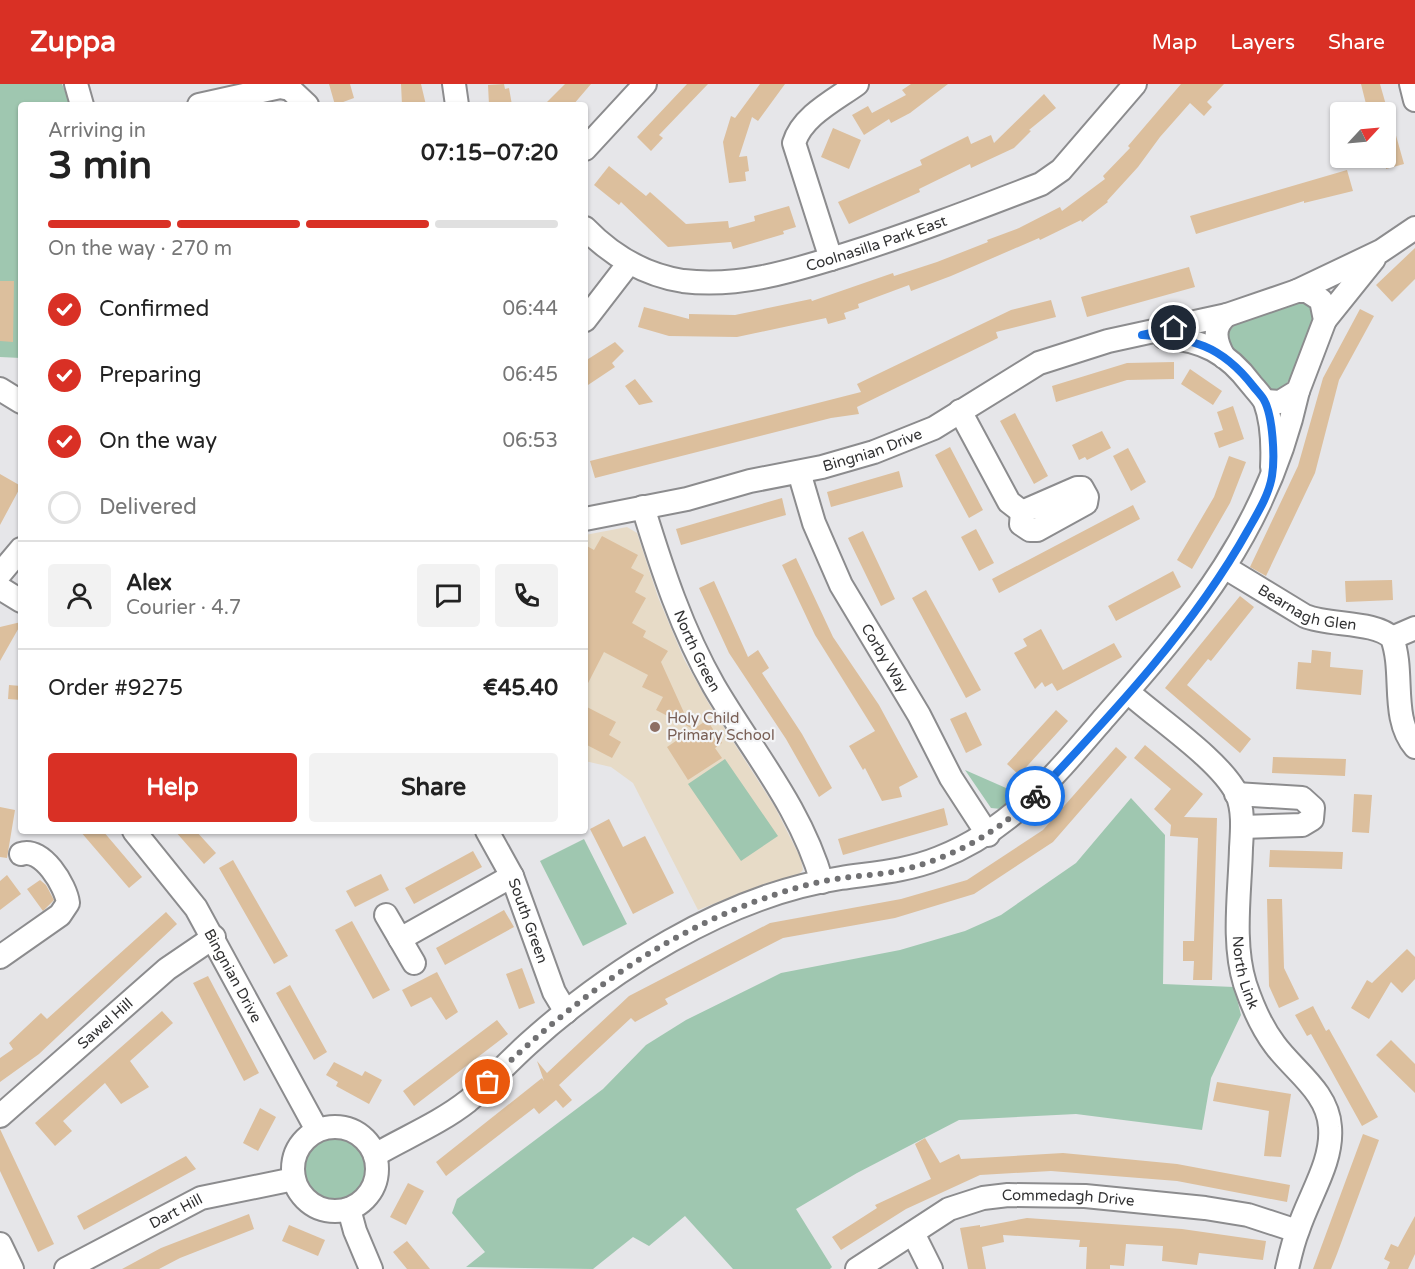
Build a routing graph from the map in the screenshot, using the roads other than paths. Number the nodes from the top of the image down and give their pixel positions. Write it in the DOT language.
graph roads {
  1 [pos="76,84"];
  2 [pos="454,84"];
  3 [pos="645,84"];
  4 [pos="857,84"];
  5 [pos="1135,84"];
  6 [pos="1411,84"];
  7 [pos="1415,100"];
  8 [pos="81,102"];
  9 [pos="213,102"];
  10 [pos="304,102"];
  11 [pos="457,102"];
  12 [pos="588,146"];
  13 [pos="1415,228"];
  14 [pos="588,230"];
  15 [pos="1381,251"];
  16 [pos="831,259"];
  17 [pos="629,263"];
  18 [pos="1297,291"];
  19 [pos="1227,315"];
  20 [pos="588,316"];
  21 [pos="1326,320"];
  22 [pos="1142,335"];
  23 [pos="1224,357"];
  24 [pos="0,389"];
  25 [pos="1298,391"];
  26 [pos="18,400"];
  27 [pos="1264,401"];
  28 [pos="960,411"];
  29 [pos="799,472"];
  30 [pos="1272,478"];
  31 [pos="643,507"];
  32 [pos="1022,513"];
  33 [pos="588,518"];
  34 [pos="18,553"];
  35 [pos="1226,568"];
  36 [pos="0,574"];
  37 [pos="0,588"];
  38 [pos="18,599"];
  39 [pos="1415,628"];
  40 [pos="1392,638"];
  41 [pos="1128,692"];
  42 [pos="1415,747"];
  43 [pos="1236,794"];
  44 [pos="1242,827"];
  45 [pos="137,834"];
  46 [pos="489,834"];
  47 [pos="988,835"];
  48 [pos="21,854"];
  49 [pos="512,876"];
  50 [pos="822,882"];
  51 [pos="386,915"];
  52 [pos="214,937"];
  53 [pos="400,939"];
  54 [pos="0,957"];
  55 [pos="414,963"];
  56 [pos="566,1012"];
  57 [pos="0,1116"];
  58 [pos="317,1130"];
  59 [pos="375,1155"];
  60 [pos="294,1179"];
  61 [pos="349,1209"];
  62 [pos="1297,1231"];
  63 [pos="913,1233"];
  64 [pos="0,1244"];
  65 [pos="12,1269"];
  66 [pos="66,1269"];
  67 [pos="371,1269"];
  68 [pos="857,1269"];
  69 [pos="931,1269"];
  70 [pos="1287,1269"];
  1 -- 8 [label="street"];
  2 -- 11 [label="street"];
  3 -- 12 [label="street"];
  4 -- 16 [label="street"];
  5 -- 16 [label="street, Coolnasilla Park East"];
  6 -- 7 [label="street"];
  9 -- 10 [label="street"];
  13 -- 15 [label="street"];
  14 -- 17 [label="street, Coolnasilla Park East"];
  15 -- 18 [label="street"];
  15 -- 21 [label="street"];
  16 -- 17 [label="street, Coolnasilla Park East"];
  17 -- 20 [label="street"];
  18 -- 19 [label="street"];
  18 -- 21 [label="street"];
  19 -- 22 [label="street, Bingnian Drive"];
  19 -- 23 [label="street"];
  21 -- 25 [label="street"];
  22 -- 23 [label="street, Bingnian Drive"];
  22 -- 28 [label="street, Bingnian Drive"];
  23 -- 27 [label="street"];
  24 -- 26 [label="street"];
  25 -- 27 [label="street"];
  25 -- 30 [label="street"];
  27 -- 30 [label="street"];
  28 -- 29 [label="street, Bingnian Drive"];
  28 -- 32 [label="street"];
  29 -- 31 [label="street, Bingnian Drive"];
  29 -- 47 [label="street, Corby Way"];
  30 -- 35 [label="street"];
  31 -- 33 [label="street, Bingnian Drive"];
  31 -- 50 [label="street, North Green"];
  34 -- 36 [label="street"];
  35 -- 40 [label="street, Bearnagh Glen"];
  35 -- 41 [label="street"];
  37 -- 38 [label="street"];
  39 -- 40 [label="street"];
  40 -- 42 [label="street"];
  41 -- 43 [label="street, North Link"];
  41 -- 47 [label="street"];
  43 -- 44 [label="street, North Link"];
  43 -- 44 [label="street"];
  44 -- 62 [label="street, North Link"];
  45 -- 52 [label="street, Bingnian Drive"];
  46 -- 49 [label="street, South Green"];
  47 -- 50 [label="street"];
  48 -- 54 [label="street"];
  49 -- 53 [label="street"];
  49 -- 56 [label="street, South Green"];
  50 -- 56 [label="street"];
  51 -- 53 [label="street"];
  52 -- 57 [label="street, Sawel Hill"];
  52 -- 58 [label="street, Bingnian Drive"];
  53 -- 55 [label="street"];
  56 -- 59 [label="street"];
  58 -- 59 [label="street"];
  58 -- 60 [label="street"];
  59 -- 61 [label="street"];
  60 -- 61 [label="street"];
  60 -- 66 [label="street, Dart Hill"];
  61 -- 67 [label="street"];
  62 -- 63 [label="street, Commedagh Drive"];
  62 -- 70 [label="street, North Link"];
  63 -- 68 [label="street, Commedagh Drive"];
  63 -- 69 [label="street"];
  64 -- 65 [label="street"];
}
